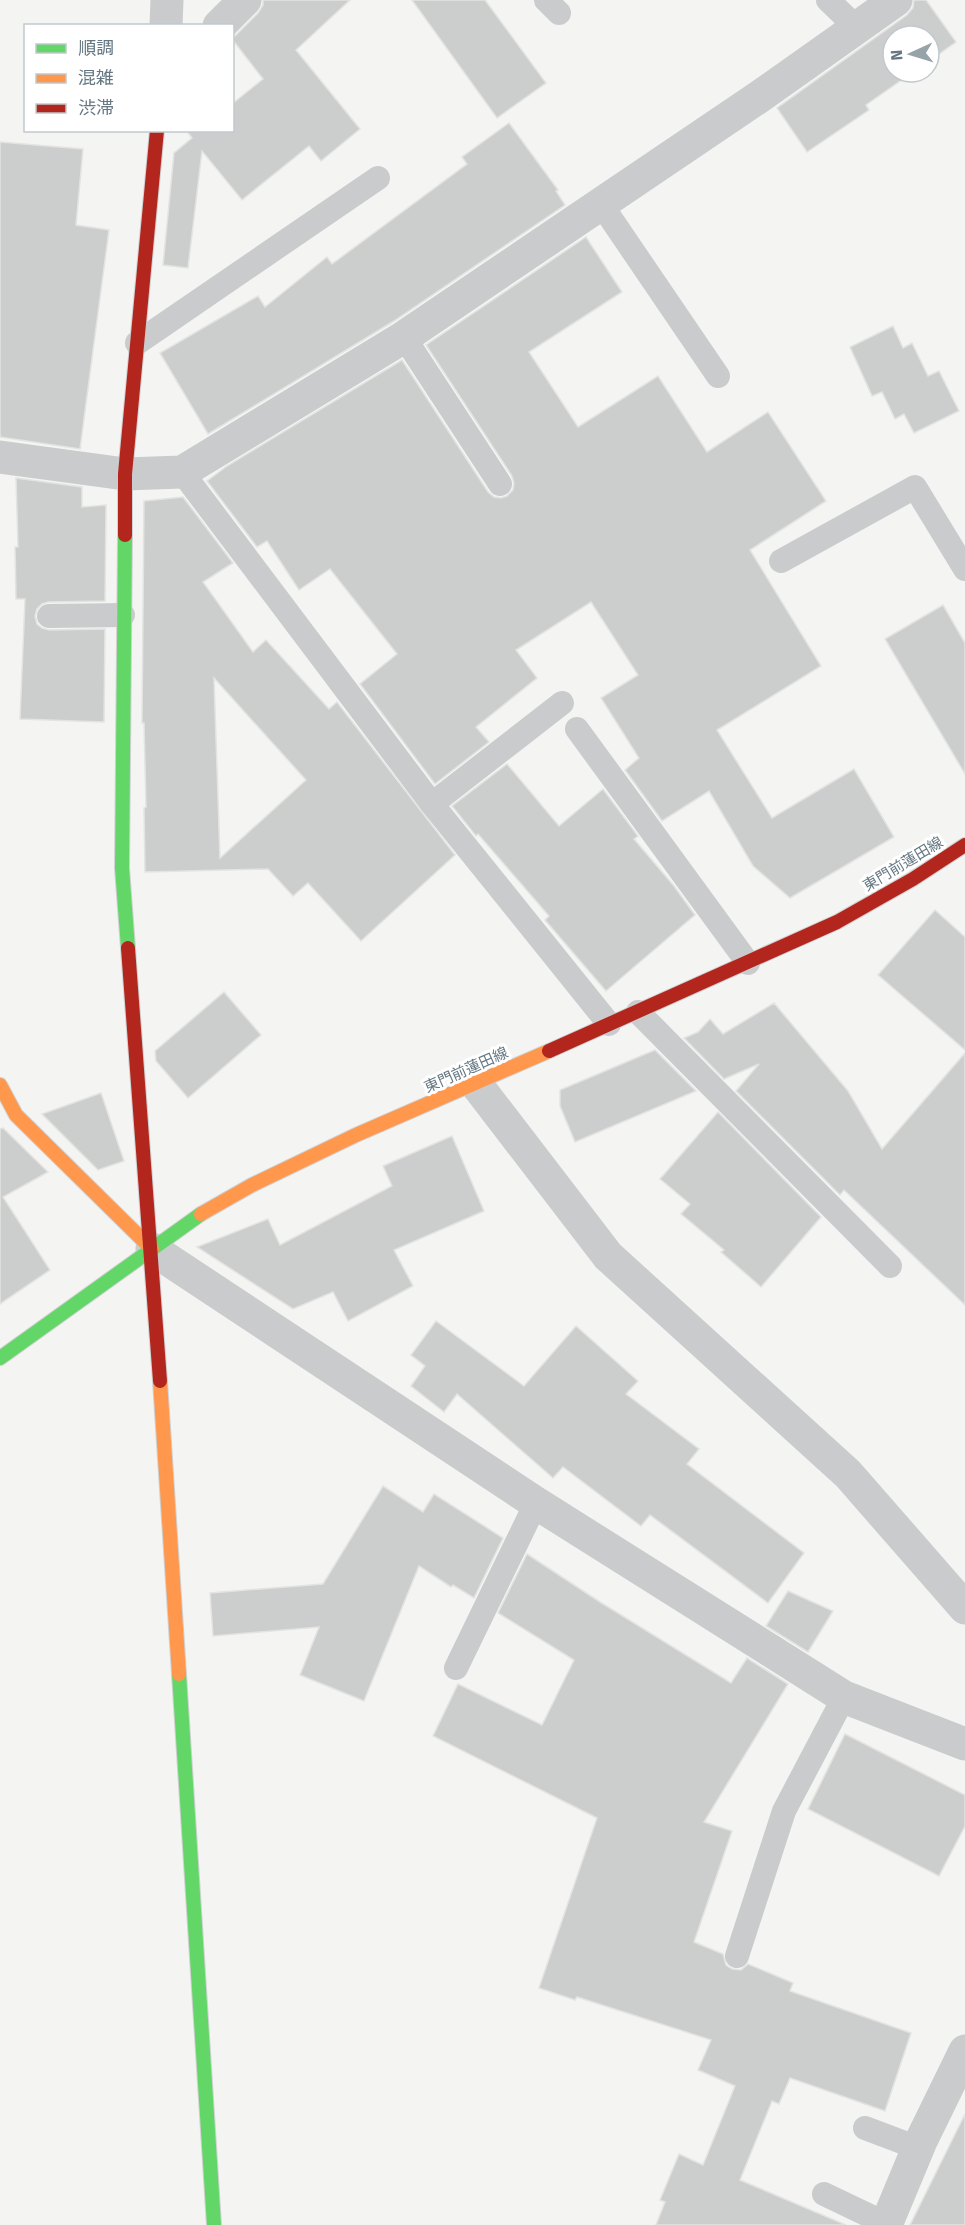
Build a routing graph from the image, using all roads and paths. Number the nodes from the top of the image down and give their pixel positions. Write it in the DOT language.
graph roads {
  1 [pos="167,0"];
  2 [pos="245,0"];
  3 [pos="828,0"];
  4 [pos="896,0"];
  5 [pos="166,24"];
  6 [pos="221,24"];
  7 [pos="857,28"];
  8 [pos="157,132"];
  9 [pos="378,178"];
  10 [pos="601,204"];
  11 [pos="404,337"];
  12 [pos="137,343"];
  13 [pos="718,376"];
  14 [pos="0,457"];
  15 [pos="182,472"];
  16 [pos="125,474"];
  17 [pos="500,484"];
  18 [pos="781,561"];
  19 [pos="965,568"];
  20 [pos="123,615"];
  21 [pos="49,616"];
  22 [pos="562,703"];
  23 [pos="577,729"];
  24 [pos="432,804"];
  25 [pos="965,845"];
  26 [pos="748,963"];
  27 [pos="638,1012"];
  28 [pos="609,1024"];
  29 [pos="476,1084"];
  30 [pos="0,1085"];
  31 [pos="152,1249"];
  32 [pos="890,1266"];
  33 [pos="0,1358"];
  34 [pos="536,1503"];
  35 [pos="965,1608"];
  36 [pos="456,1668"];
  37 [pos="844,1697"];
  38 [pos="965,1744"];
  39 [pos="736,1956"];
  40 [pos="961,2070"];
  41 [pos="865,2128"];
  42 [pos="918,2148"];
  43 [pos="824,2194"];
  44 [pos="214,2225"];
  45 [pos="888,2225"];
  1 -- 5 [label="street"];
  2 -- 6 [label="street"];
  3 -- 7 [label="lane"];
  4 -- 7 [label="street"];
  7 -- 10 [label="street"];
  8 -- 12 [label="street"];
  9 -- 12 [label="lane"];
  10 -- 11 [label="street"];
  10 -- 13 [label="lane"];
  11 -- 15 [label="street"];
  11 -- 17 [label="lane"];
  12 -- 16 [label="street"];
  14 -- 16 [label="street"];
  15 -- 16 [label="street"];
  15 -- 24 [label="lane"];
  16 -- 20 [label="street"];
  18 -- 19 [label="lane"];
  20 -- 21 [label="lane"];
  20 -- 31 [label="street"];
  22 -- 24 [label="lane"];
  23 -- 26 [label="lane"];
  24 -- 28 [label="lane"];
  25 -- 26 [label="street, 東門前蓮田線"];
  26 -- 27 [label="street, 東門前蓮田線"];
  27 -- 28 [label="street, 東門前蓮田線"];
  27 -- 32 [label="lane"];
  28 -- 29 [label="street, 東門前蓮田線"];
  29 -- 31 [label="street, 東門前蓮田線"];
  29 -- 35 [label="street"];
  30 -- 31 [label="street"];
  31 -- 33 [label="street, 東門前蓮田線"];
  31 -- 34 [label="street"];
  31 -- 44 [label="street"];
  34 -- 36 [label="lane"];
  34 -- 37 [label="street"];
  37 -- 38 [label="street"];
  37 -- 39 [label="lane"];
  40 -- 42 [label="street"];
  41 -- 42 [label="lane"];
  42 -- 45 [label="street"];
  43 -- 45 [label="lane"];
}
